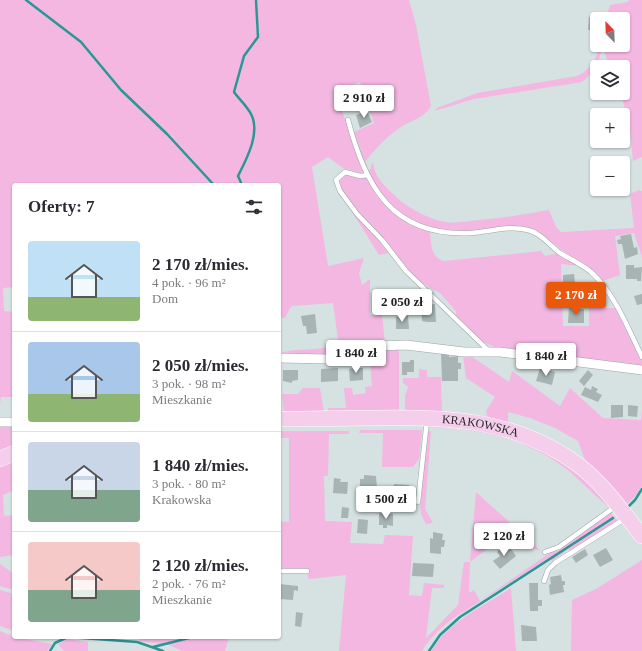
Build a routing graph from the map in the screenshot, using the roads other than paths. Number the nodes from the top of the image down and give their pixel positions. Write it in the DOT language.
graph roads {
  1 [pos="348,120"];
  2 [pos="368,175"];
  3 [pos="490,352"];
  4 [pos="642,357"];
  5 [pos="281,358"];
  6 [pos="642,370"];
  7 [pos="427,418"];
  8 [pos="281,419"];
  9 [pos="0,422"];
  10 [pos="12,422"];
  11 [pos="12,454"];
  12 [pos="0,458"];
  13 [pos="418,502"];
  14 [pos="617,505"];
  15 [pos="627,517"];
  16 [pos="642,536"];
  17 [pos="545,552"];
  18 [pos="281,571"];
  19 [pos="307,571"];
  20 [pos="544,581"];
  1 -- 2 [label="lane"];
  2 -- 3 [label="lane"];
  2 -- 4 [label="lane"];
  3 -- 5 [label="street"];
  3 -- 6 [label="street"];
  7 -- 8 [label="main road, KRAKOWSKA"];
  7 -- 13 [label="lane"];
  7 -- 14 [label="main road, KRAKOWSKA"];
  9 -- 10 [label="street"];
  11 -- 12 [label="main road"];
  14 -- 15 [label="main road, KRAKOWSKA"];
  14 -- 17 [label="lane"];
  15 -- 16 [label="main road, KRAKOWSKA"];
  15 -- 20 [label="lane"];
  18 -- 19 [label="lane"];
}
